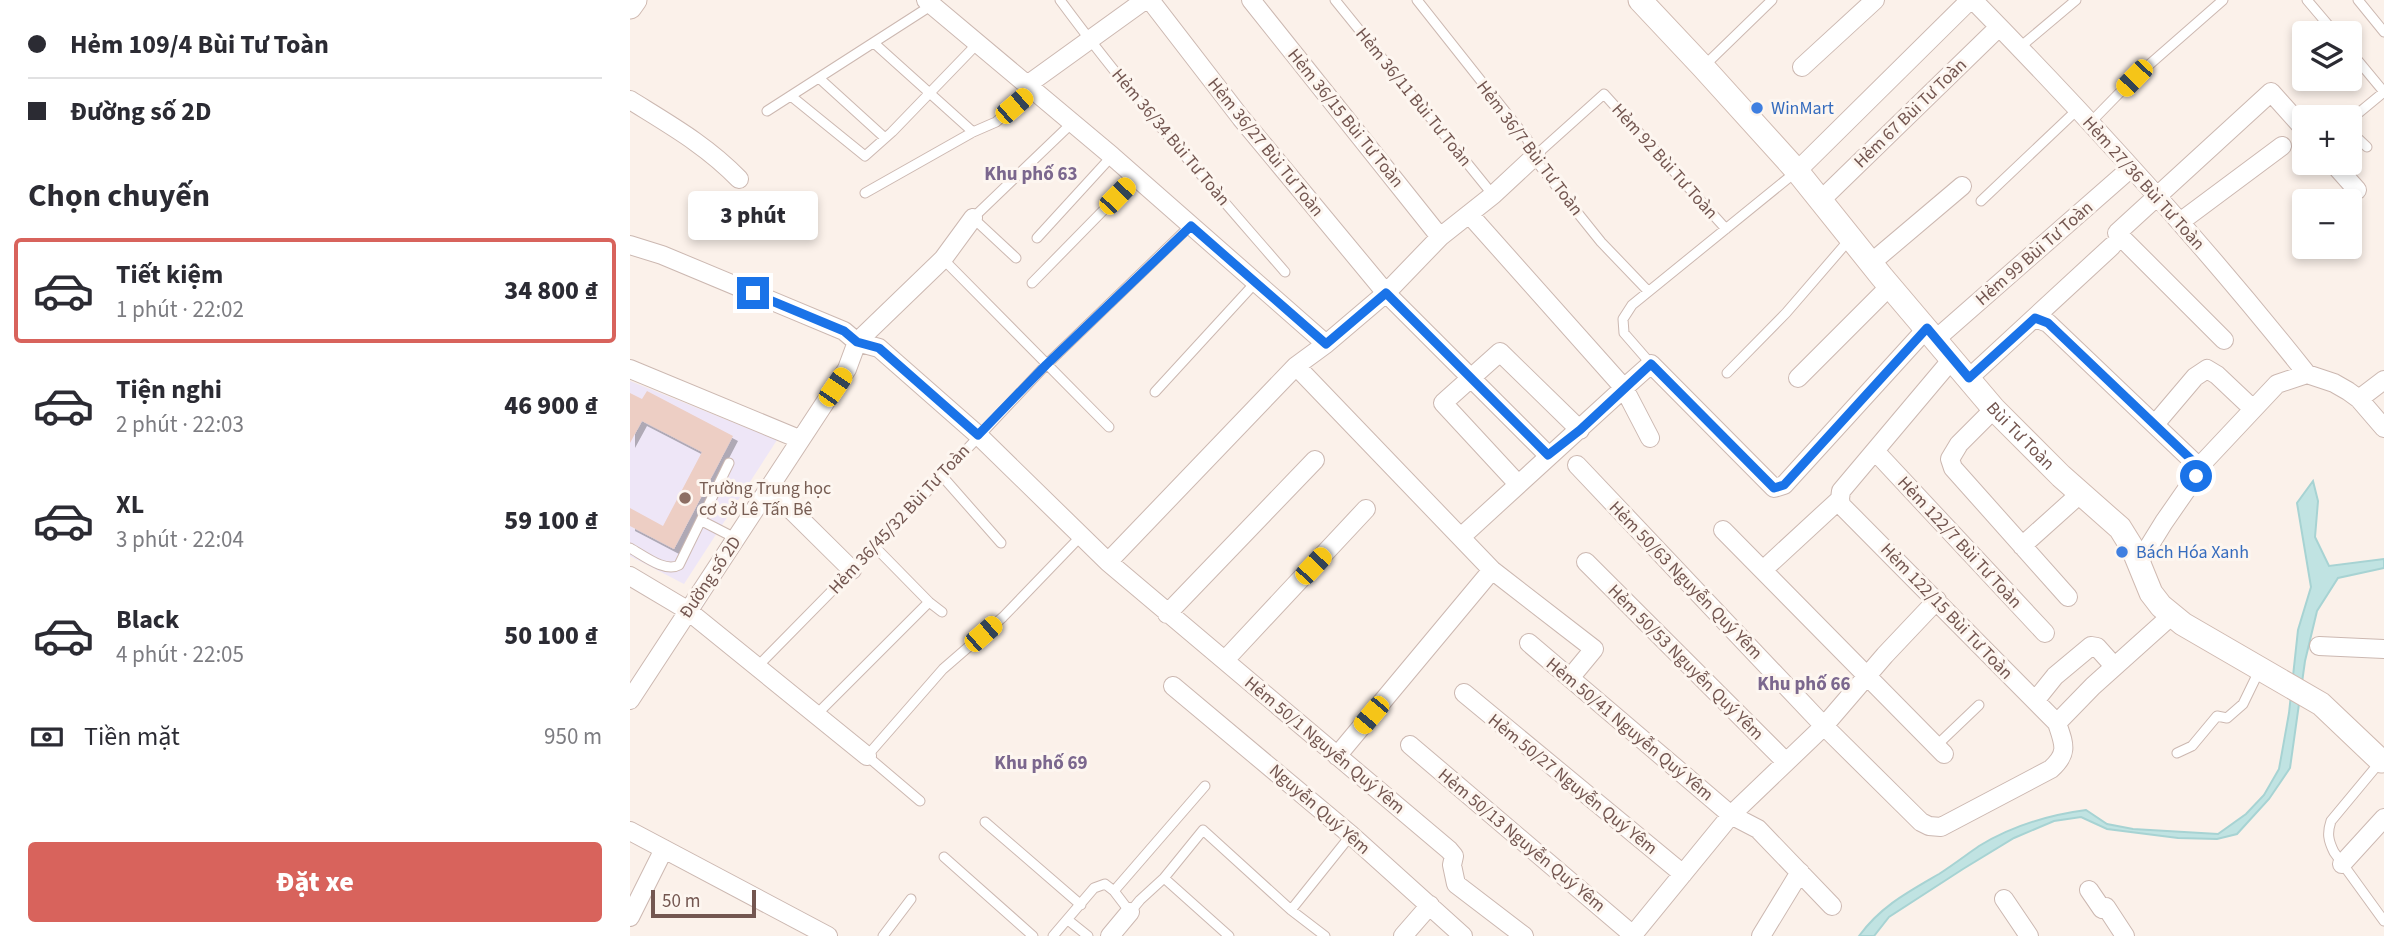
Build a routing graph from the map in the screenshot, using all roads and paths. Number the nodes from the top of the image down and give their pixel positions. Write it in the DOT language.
graph roads {
  1 [pos="635,0"];
  2 [pos="1060,0"];
  3 [pos="1147,0"];
  4 [pos="1251,0"];
  5 [pos="1335,0"];
  6 [pos="1417,0"];
  7 [pos="1640,0"];
  8 [pos="1772,0"];
  9 [pos="1875,0"];
  10 [pos="1971,0"];
  11 [pos="2076,0"];
  12 [pos="2223,0"];
  13 [pos="2307,0"];
  14 [pos="2358,0"];
  15 [pos="929,3"];
  16 [pos="630,7"];
  17 [pos="2325,21"];
  18 [pos="1999,27"];
  19 [pos="2384,32"];
  20 [pos="1089,40"];
  21 [pos="874,43"];
  22 [pos="977,44"];
  23 [pos="2019,48"];
  24 [pos="2362,65"];
  25 [pos="1703,67"];
  26 [pos="1802,67"];
  27 [pos="819,78"];
  28 [pos="1030,88"];
  29 [pos="930,92"];
  30 [pos="2384,92"];
  31 [pos="790,96"];
  32 [pos="630,100"];
  33 [pos="2077,110"];
  34 [pos="2362,110"];
  35 [pos="767,111"];
  36 [pos="2292,115"];
  37 [pos="1072,123"];
  38 [pos="2090,124"];
  39 [pos="973,132"];
  40 [pos="885,138"];
  41 [pos="2362,142"];
  42 [pos="2282,146"];
  43 [pos="2367,147"];
  44 [pos="1536,155"];
  45 [pos="1112,156"];
  46 [pos="2131,168"];
  47 [pos="1797,172"];
  48 [pos="2344,175"];
  49 [pos="1136,177"];
  50 [pos="739,179"];
  51 [pos="1962,186"];
  52 [pos="2356,189"];
  53 [pos="864,193"];
  54 [pos="1493,195"];
  55 [pos="2156,196"];
  56 [pos="1821,200"];
  57 [pos="1981,201"];
  58 [pos="1469,214"];
  59 [pos="974,218"];
  60 [pos="2180,222"];
  61 [pos="1191,226"];
  62 [pos="1726,229"];
  63 [pos="1440,237"];
  64 [pos="1037,238"];
  65 [pos="1851,239"];
  66 [pos="630,245"];
  67 [pos="2112,247"];
  68 [pos="1016,258"];
  69 [pos="943,259"];
  70 [pos="1871,263"];
  71 [pos="1284,272"];
  72 [pos="1032,283"];
  73 [pos="1255,283"];
  74 [pos="1890,286"];
  75 [pos="1648,291"];
  76 [pos="1386,293"];
  77 [pos="2035,318"];
  78 [pos="1932,333"];
  79 [pos="2224,340"];
  80 [pos="857,342"];
  81 [pos="1326,344"];
  82 [pos="1953,358"];
  83 [pos="1651,364"];
  84 [pos="1046,365"];
  85 [pos="1296,366"];
  86 [pos="630,369"];
  87 [pos="1727,373"];
  88 [pos="2307,374"];
  89 [pos="1471,377"];
  90 [pos="1798,378"];
  91 [pos="1969,378"];
  92 [pos="2384,380"];
  93 [pos="1624,388"];
  94 [pos="1155,392"];
  95 [pos="2359,399"];
  96 [pos="1994,409"];
  97 [pos="2253,409"];
  98 [pos="2156,424"];
  99 [pos="1108,427"];
  100 [pos="2384,428"];
  101 [pos="1580,430"];
  102 [pos="978,435"];
  103 [pos="1650,438"];
  104 [pos="799,439"];
  105 [pos="1875,451"];
  106 [pos="1548,455"];
  107 [pos="1315,460"];
  108 [pos="729,463"];
  109 [pos="1577,465"];
  110 [pos="2199,467"];
  111 [pos="942,476"];
  112 [pos="1518,484"];
  113 [pos="769,488"];
  114 [pos="2081,493"];
  115 [pos="1840,499"];
  116 [pos="1366,509"];
  117 [pos="702,521"];
  118 [pos="1723,530"];
  119 [pos="1082,536"];
  120 [pos="1461,537"];
  121 [pos="737,539"];
  122 [pos="1001,543"];
  123 [pos="876,547"];
  124 [pos="2022,547"];
  125 [pos="630,548"];
  126 [pos="1108,562"];
  127 [pos="1586,562"];
  128 [pos="2138,564"];
  129 [pos="852,570"];
  130 [pos="1492,570"];
  131 [pos="1763,570"];
  132 [pos="630,576"];
  133 [pos="2068,597"];
  134 [pos="1937,600"];
  135 [pos="929,601"];
  136 [pos="687,610"];
  137 [pos="942,612"];
  138 [pos="1167,614"];
  139 [pos="2171,616"];
  140 [pos="2045,633"];
  141 [pos="1529,643"];
  142 [pos="2319,646"];
  143 [pos="2384,649"];
  144 [pos="1225,660"];
  145 [pos="758,666"];
  146 [pos="2114,666"];
  147 [pos="2264,669"];
  148 [pos="1867,677"];
  149 [pos="1570,678"];
  150 [pos="1173,686"];
  151 [pos="1464,693"];
  152 [pos="630,700"];
  153 [pos="2035,701"];
  154 [pos="1979,705"];
  155 [pos="817,714"];
  156 [pos="2057,723"];
  157 [pos="1825,726"];
  158 [pos="1410,745"];
  159 [pos="1940,750"];
  160 [pos="2178,753"];
  161 [pos="867,756"];
  162 [pos="1337,756"];
  163 [pos="1786,762"];
  164 [pos="2383,762"];
  165 [pos="1205,786"];
  166 [pos="920,801"];
  167 [pos="1731,815"];
  168 [pos="2384,818"];
  169 [pos="985,822"];
  170 [pos="630,831"];
  171 [pos="1351,835"];
  172 [pos="664,849"];
  173 [pos="944,857"];
  174 [pos="2342,864"];
  175 [pos="1800,873"];
  176 [pos="1683,874"];
  177 [pos="1164,878"];
  178 [pos="1114,891"];
  179 [pos="2089,891"];
  180 [pos="911,898"];
  181 [pos="2004,899"];
  182 [pos="1081,905"];
  183 [pos="1430,905"];
  184 [pos="1832,906"];
  185 [pos="2380,909"];
  186 [pos="1291,910"];
  187 [pos="1130,912"];
  188 [pos="630,917"];
  189 [pos="1068,920"];
  190 [pos="2384,921"];
  191 [pos="828,936"];
  192 [pos="883,936"];
  193 [pos="1033,936"];
  194 [pos="1053,936"];
  195 [pos="1088,936"];
  196 [pos="1110,936"];
  197 [pos="1229,936"];
  198 [pos="1325,936"];
  199 [pos="1403,936"];
  200 [pos="1463,936"];
  201 [pos="1524,936"];
  202 [pos="1633,936"];
  203 [pos="1761,936"];
  204 [pos="2029,936"];
  205 [pos="2125,936"];
  1 -- 16 [label="street"];
  2 -- 20 [label="lane, Hẻm 36/34 Bùi Tư Toàn"];
  3 -- 20 [label="street"];
  3 -- 76 [label="street, Hẻm 36/27 Bùi Tư Toàn"];
  4 -- 63 [label="street, Hẻm 36/15 Bùi Tư Toàn"];
  5 -- 54 [label="lane, Hẻm 36/11 Bùi Tư Toàn"];
  6 -- 44 [label="lane, Hẻm 36/7 Bùi Tư Toàn"];
  7 -- 25 [label="street, Bùi Tư Toàn"];
  8 -- 25 [label="lane"];
  9 -- 26 [label="street"];
  10 -- 18 [label="street, Hẻm 27/36 Bùi Tư Toàn"];
  10 -- 47 [label="street"];
  11 -- 23 [label="lane"];
  12 -- 38 [label="lane"];
  13 -- 17 [label="lane"];
  14 -- 19 [label="lane"];
  15 -- 21 [label="lane"];
  15 -- 22 [label="street"];
  18 -- 23 [label="street, Hẻm 27/36 Bùi Tư Toàn"];
  18 -- 56 [label="street, Hẻm 67 Bùi Tư Toàn"];
  20 -- 28 [label="street"];
  20 -- 71 [label="lane, Hẻm 36/34 Bùi Tư Toàn"];
  21 -- 27 [label="lane"];
  21 -- 29 [label="lane"];
  22 -- 28 [label="street"];
  22 -- 29 [label="lane"];
  23 -- 33 [label="street, Hẻm 27/36 Bùi Tư Toàn"];
  24 -- 30 [label="lane"];
  25 -- 47 [label="street, Bùi Tư Toàn"];
  27 -- 31 [label="lane"];
  27 -- 40 [label="lane"];
  28 -- 37 [label="street"];
  28 -- 39 [label="lane"];
  29 -- 39 [label="lane"];
  29 -- 40 [label="lane"];
  30 -- 34 [label="lane"];
  31 -- 35 [label="lane"];
  31 -- 40 [label="lane"];
  32 -- 50 [label="street"];
  33 -- 38 [label="street, Hẻm 27/36 Bùi Tư Toàn"];
  33 -- 57 [label="lane"];
  36 -- 55 [label="street"];
  37 -- 45 [label="street"];
  37 -- 59 [label="lane"];
  38 -- 46 [label="street, Hẻm 27/36 Bùi Tư Toàn"];
  39 -- 53 [label="lane"];
  41 -- 43 [label="lane"];
  42 -- 60 [label="street"];
  44 -- 54 [label="street"];
  44 -- 62 [label="lane, Hẻm 92 Bùi Tư Toàn"];
  44 -- 75 [label="lane, Hẻm 36/7 Bùi Tư Toàn"];
  45 -- 49 [label="street"];
  45 -- 64 [label="lane"];
  46 -- 55 [label="street, Hẻm 27/36 Bùi Tư Toàn"];
  46 -- 78 [label="street, Hẻm 99 Bùi Tư Toàn"];
  47 -- 56 [label="street, Bùi Tư Toàn"];
  47 -- 62 [label="lane, Hẻm 92 Bùi Tư Toàn"];
  48 -- 52 [label="street"];
  49 -- 61 [label="street"];
  49 -- 72 [label="lane"];
  51 -- 70 [label="street"];
  54 -- 58 [label="street"];
  55 -- 60 [label="street, Hẻm 27/36 Bùi Tư Toàn"];
  55 -- 79 [label="street"];
  56 -- 65 [label="street, Bùi Tư Toàn"];
  58 -- 63 [label="street"];
  58 -- 93 [label="street"];
  59 -- 68 [label="lane"];
  59 -- 69 [label="street"];
  60 -- 88 [label="street, Hẻm 27/36 Bùi Tư Toàn"];
  61 -- 73 [label="street"];
  61 -- 84 [label="lane, Hẻm 36/45/32 Bùi Tư Toàn"];
  62 -- 75 [label="lane"];
  63 -- 76 [label="street"];
  65 -- 70 [label="street, Bùi Tư Toàn"];
  65 -- 87 [label="lane"];
  66 -- 80 [label="street"];
  67 -- 77 [label="street"];
  69 -- 80 [label="street"];
  69 -- 84 [label="lane"];
  70 -- 74 [label="street, Bùi Tư Toàn"];
  73 -- 81 [label="street"];
  73 -- 94 [label="lane"];
  74 -- 78 [label="street, Bùi Tư Toàn"];
  74 -- 90 [label="street"];
  75 -- 83 [label="lane"];
  76 -- 81 [label="street"];
  76 -- 89 [label="street, Hẻm 36/27 Bùi Tư Toàn"];
  77 -- 91 [label="street"];
  77 -- 98 [label="street"];
  78 -- 82 [label="street, Bùi Tư Toàn"];
  78 -- 83 [label="street, Hẻm 99 Bùi Tư Toàn"];
  80 -- 102 [label="street, Hẻm 50/1 Nguyễn Quý Yêm"];
  80 -- 104 [label="street, Đường số 2D"];
  81 -- 85 [label="street"];
  82 -- 91 [label="street, Bùi Tư Toàn"];
  82 -- 105 [label="street"];
  83 -- 93 [label="street"];
  84 -- 99 [label="lane"];
  84 -- 102 [label="lane, Hẻm 36/45/32 Bùi Tư Toàn"];
  85 -- 120 [label="street"];
  85 -- 126 [label="street"];
  86 -- 104 [label="street"];
  88 -- 95 [label="street"];
  88 -- 97 [label="street"];
  89 -- 101 [label="street"];
  89 -- 106 [label="street, Hẻm 36/27 Bùi Tư Toàn"];
  89 -- 112 [label="street"];
  91 -- 96 [label="street, Bùi Tư Toàn"];
  92 -- 95 [label="street"];
  93 -- 101 [label="street"];
  93 -- 103 [label="street"];
  95 -- 100 [label="street"];
  96 -- 114 [label="street, Bùi Tư Toàn"];
  96 -- 124 [label="street"];
  97 -- 98 [label="street"];
  97 -- 110 [label="street"];
  98 -- 110 [label="street"];
  101 -- 106 [label="street"];
  102 -- 111 [label="lane, Hẻm 36/45/32 Bùi Tư Toàn"];
  102 -- 119 [label="street, Hẻm 50/1 Nguyễn Quý Yêm"];
  104 -- 113 [label="street, Đường số 2D"];
  105 -- 115 [label="street"];
  105 -- 140 [label="street, Hẻm 122/7 Bùi Tư Toàn"];
  106 -- 112 [label="street"];
  107 -- 138 [label="street"];
  108 -- 117 [label="lane"];
  109 -- 157 [label="street, Hẻm 50/63 Nguyễn Quý Yêm"];
  110 -- 128 [label="street"];
  111 -- 122 [label="lane"];
  111 -- 123 [label="lane, Hẻm 36/45/32 Bùi Tư Toàn"];
  112 -- 120 [label="street"];
  113 -- 121 [label="street, Đường số 2D"];
  113 -- 129 [label="street"];
  114 -- 124 [label="street"];
  114 -- 128 [label="street, Bùi Tư Toàn"];
  115 -- 131 [label="street"];
  115 -- 134 [label="street, Hẻm 122/15 Bùi Tư Toàn"];
  116 -- 144 [label="street"];
  117 -- 121 [label="lane"];
  117 -- 125 [label="lane"];
  118 -- 131 [label="street"];
  119 -- 126 [label="street, Hẻm 50/1 Nguyễn Quý Yêm"];
  119 -- 161 [label="lane"];
  120 -- 130 [label="street"];
  121 -- 136 [label="street, Đường số 2D"];
  123 -- 129 [label="lane, Hẻm 36/45/32 Bùi Tư Toàn"];
  123 -- 135 [label="lane"];
  124 -- 133 [label="street"];
  126 -- 138 [label="street, Hẻm 50/1 Nguyễn Quý Yêm"];
  127 -- 163 [label="street, Hẻm 50/53 Nguyễn Quý Yêm"];
  128 -- 139 [label="street, Bùi Tư Toàn"];
  129 -- 145 [label="lane, Hẻm 36/45/32 Bùi Tư Toàn"];
  130 -- 149 [label="street"];
  130 -- 162 [label="street"];
  131 -- 148 [label="street"];
  132 -- 136 [label="street"];
  134 -- 148 [label="street"];
  134 -- 153 [label="street, Hẻm 122/15 Bùi Tư Toàn"];
  135 -- 137 [label="lane"];
  135 -- 155 [label="lane"];
  136 -- 145 [label="street"];
  136 -- 152 [label="street, Đường số 2D"];
  138 -- 144 [label="street, Hẻm 50/1 Nguyễn Quý Yêm"];
  139 -- 146 [label="street"];
  139 -- 147 [label="street, Bùi Tư Toàn"];
  141 -- 149 [label="street, Hẻm 50/41 Nguyễn Quý Yêm"];
  142 -- 143 [label="street"];
  144 -- 162 [label="street, Hẻm 50/1 Nguyễn Quý Yêm"];
  145 -- 155 [label="street"];
  146 -- 153 [label="street"];
  146 -- 156 [label="street"];
  147 -- 160 [label="lane"];
  147 -- 164 [label="street, Bùi Tư Toàn"];
  148 -- 157 [label="street"];
  148 -- 159 [label="street"];
  149 -- 167 [label="street, Hẻm 50/41 Nguyễn Quý Yêm"];
  150 -- 171 [label="street, Nguyễn Quý Yêm"];
  151 -- 176 [label="street, Hẻm 50/27 Nguyễn Quý Yêm"];
  153 -- 156 [label="street, Hẻm 122/15 Bùi Tư Toàn"];
  154 -- 159 [label="lane"];
  155 -- 161 [label="street"];
  156 -- 157 [label="street, Hẻm 50/63 Nguyễn Quý Yêm"];
  157 -- 163 [label="street"];
  158 -- 202 [label="street, Hẻm 50/13 Nguyễn Quý Yêm"];
  161 -- 166 [label="lane"];
  162 -- 201 [label="street, Hẻm 50/1 Nguyễn Quý Yêm"];
  163 -- 167 [label="street"];
  164 -- 174 [label="lane"];
  165 -- 178 [label="lane"];
  167 -- 175 [label="street, Hẻm 50/41 Nguyễn Quý Yêm"];
  167 -- 176 [label="street"];
  168 -- 174 [label="street"];
  169 -- 182 [label="lane"];
  170 -- 172 [label="street"];
  171 -- 183 [label="street, Nguyễn Quý Yêm"];
  171 -- 186 [label="lane"];
  172 -- 188 [label="street"];
  172 -- 191 [label="street"];
  173 -- 193 [label="lane"];
  174 -- 185 [label="lane"];
  175 -- 184 [label="street, Hẻm 50/41 Nguyễn Quý Yêm"];
  175 -- 203 [label="street"];
  176 -- 202 [label="street"];
  177 -- 186 [label="lane"];
  177 -- 187 [label="lane"];
  177 -- 197 [label="lane"];
  178 -- 182 [label="lane"];
  178 -- 187 [label="lane"];
  179 -- 205 [label="street"];
  180 -- 192 [label="lane"];
  181 -- 204 [label="street"];
  182 -- 189 [label="lane"];
  183 -- 199 [label="street"];
  183 -- 200 [label="street, Nguyễn Quý Yêm"];
  185 -- 190 [label="lane"];
  186 -- 198 [label="lane"];
  187 -- 196 [label="street"];
  189 -- 194 [label="lane"];
  189 -- 195 [label="lane"];
}
